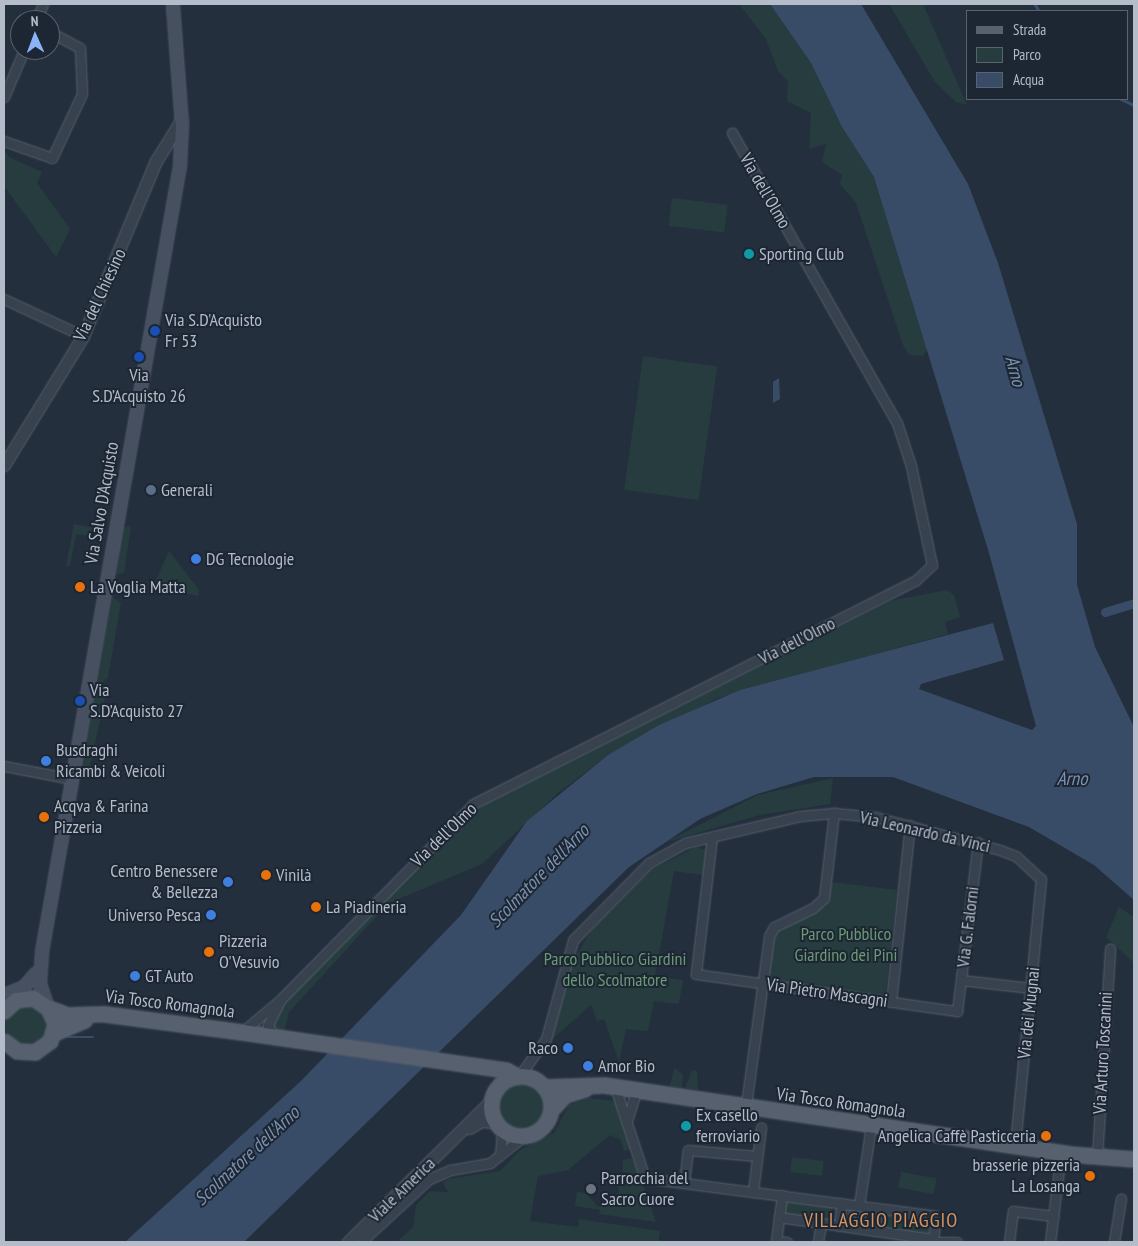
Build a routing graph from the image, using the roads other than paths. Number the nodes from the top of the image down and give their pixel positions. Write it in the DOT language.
graph roads {
  1 [pos="173,4"];
  2 [pos="60,37"];
  3 [pos="20,60"];
  4 [pos="4,97"];
  5 [pos="182,119"];
  6 [pos="732,133"];
  7 [pos="4,141"];
  8 [pos="4,299"];
  9 [pos="83,336"];
  10 [pos="5,459"];
  11 [pos="4,766"];
  12 [pos="72,778"];
  13 [pos="834,813"];
  14 [pos="910,825"];
  15 [pos="712,837"];
  16 [pos="978,842"];
  17 [pos="1041,879"];
  18 [pos="1110,948"];
  19 [pos="42,952"];
  20 [pos="961,980"];
  21 [pos="762,984"];
  22 [pos="1031,988"];
  23 [pos="10,998"];
  24 [pos="281,999"];
  25 [pos="891,1002"];
  26 [pos="47,1004"];
  27 [pos="4,1011"];
  28 [pos="957,1011"];
  29 [pos="242,1032"];
  30 [pos="54,1033"];
  31 [pos="280,1039"];
  32 [pos="4,1040"];
  33 [pos="485,1070"];
  34 [pos="518,1076"];
  35 [pos="544,1087"];
  36 [pos="617,1093"];
  37 [pos="634,1096"];
  38 [pos="494,1097"];
  39 [pos="752,1108"];
  40 [pos="552,1110"];
  41 [pos="499,1126"];
  42 [pos="628,1126"];
  43 [pos="871,1126"];
  44 [pos="761,1128"];
  45 [pos="524,1136"];
  46 [pos="456,1138"];
  47 [pos="1015,1146"];
  48 [pos="1061,1153"];
  49 [pos="757,1156"];
  50 [pos="499,1157"];
  51 [pos="1097,1157"];
  52 [pos="1134,1159"];
  53 [pos="1134,1166"];
  54 [pos="684,1182"];
  55 [pos="753,1191"];
  56 [pos="782,1194"];
  57 [pos="1120,1199"];
  58 [pos="842,1203"];
  59 [pos="860,1205"];
  60 [pos="878,1208"];
  61 [pos="1054,1216"];
  62 [pos="779,1217"];
  63 [pos="821,1223"];
  64 [pos="839,1226"];
  65 [pos="875,1231"];
  66 [pos="891,1238"];
  67 [pos="364,1240"];
  68 [pos="933,1241"];
  69 [pos="348,1242"];
  70 [pos="787,1242"];
  71 [pos="818,1242"];
  72 [pos="957,1242"];
  73 [pos="1008,1242"];
  74 [pos="1050,1242"];
  75 [pos="1114,1242"];
  1 -- 5 [label="main road, Via Salvo D'Acquisto"];
  2 -- 7 [label="street"];
  3 -- 4 [label="street"];
  5 -- 9 [label="street, Via del Chiesino"];
  5 -- 12 [label="main road, Via Salvo D'Acquisto"];
  6 -- 24 [label="street, Via dell'Olmo"];
  8 -- 9 [label="street"];
  9 -- 10 [label="street, Via del Chiesino"];
  11 -- 12 [label="street"];
  12 -- 19 [label="main road, Via Salvo D'Acquisto"];
  13 -- 14 [label="street, Via Leonardo da Vinci"];
  13 -- 15 [label="street, Via Leonardo da Vinci"];
  13 -- 21 [label="street"];
  14 -- 16 [label="street, Via Leonardo da Vinci"];
  14 -- 25 [label="street"];
  15 -- 21 [label="street, Via Pietro Mascagni"];
  15 -- 34 [label="street, Via Leonardo da Vinci"];
  16 -- 17 [label="street, Via Leonardo da Vinci"];
  16 -- 20 [label="street, Via G. Falorni"];
  17 -- 22 [label="street, Via dei Mugnai"];
  18 -- 51 [label="street, Via Arturo Toscanini"];
  19 -- 23 [label="main road"];
  19 -- 26 [label="main road"];
  20 -- 22 [label="street"];
  20 -- 28 [label="street, Via G. Falorni"];
  21 -- 25 [label="street, Via Pietro Mascagni"];
  21 -- 39 [label="street"];
  22 -- 47 [label="street, Via dei Mugnai"];
  23 -- 26 [label="main road, Via Tosco Romagnola"];
  23 -- 27 [label="main road"];
  24 -- 29 [label="street, Via dell'Olmo"];
  24 -- 31 [label="street, Via dell'Olmo"];
  25 -- 28 [label="street, Via Pietro Mascagni"];
  26 -- 29 [label="main road, Via Tosco Romagnola"];
  26 -- 30 [label="main road"];
  29 -- 31 [label="main road, Via Tosco Romagnola"];
  30 -- 31 [label="main road, Via Tosco Romagnola"];
  30 -- 32 [label="main road, Via Tosco Romagnola"];
  31 -- 33 [label="main road, Via Tosco Romagnola"];
  33 -- 34 [label="main road, Via Tosco Romagnola"];
  33 -- 38 [label="main road"];
  34 -- 35 [label="main road"];
  34 -- 38 [label="main road"];
  35 -- 39 [label="main road, Via Tosco Romagnola"];
  35 -- 40 [label="main road"];
  36 -- 37 [label="main road, Via Tosco Romagnola"];
  36 -- 40 [label="main road, Via Tosco Romagnola"];
  36 -- 42 [label="street"];
  37 -- 39 [label="main road, Via Tosco Romagnola"];
  37 -- 42 [label="street"];
  38 -- 41 [label="main road"];
  38 -- 46 [label="street"];
  39 -- 43 [label="main road, Via Tosco Romagnola"];
  40 -- 45 [label="main road"];
  41 -- 45 [label="main road"];
  41 -- 46 [label="street"];
  41 -- 50 [label="street"];
  42 -- 54 [label="street"];
  43 -- 47 [label="main road, Via Tosco Romagnola"];
  43 -- 59 [label="street"];
  44 -- 49 [label="street"];
  45 -- 50 [label="street"];
  46 -- 69 [label="street, Viale America"];
  47 -- 48 [label="main road, Via Tosco Romagnola"];
  48 -- 51 [label="main road, Via Tosco Romagnola"];
  48 -- 61 [label="street"];
  49 -- 54 [label="street"];
  49 -- 55 [label="street"];
  50 -- 67 [label="street"];
  51 -- 52 [label="main road, Via Tosco Romagnola"];
  51 -- 53 [label="main road, Via Tosco Romagnola"];
  54 -- 55 [label="street"];
  55 -- 56 [label="street"];
  56 -- 58 [label="street"];
  56 -- 62 [label="street"];
  57 -- 75 [label="street"];
  58 -- 59 [label="street"];
  58 -- 64 [label="street"];
  59 -- 60 [label="street"];
  60 -- 65 [label="street"];
  60 -- 68 [label="street"];
  61 -- 73 [label="street"];
  61 -- 74 [label="street"];
  62 -- 63 [label="street"];
  62 -- 70 [label="street"];
  63 -- 64 [label="street"];
  63 -- 71 [label="street"];
  64 -- 65 [label="street"];
  65 -- 66 [label="street"];
  66 -- 68 [label="street"];
  68 -- 72 [label="street"];
}
